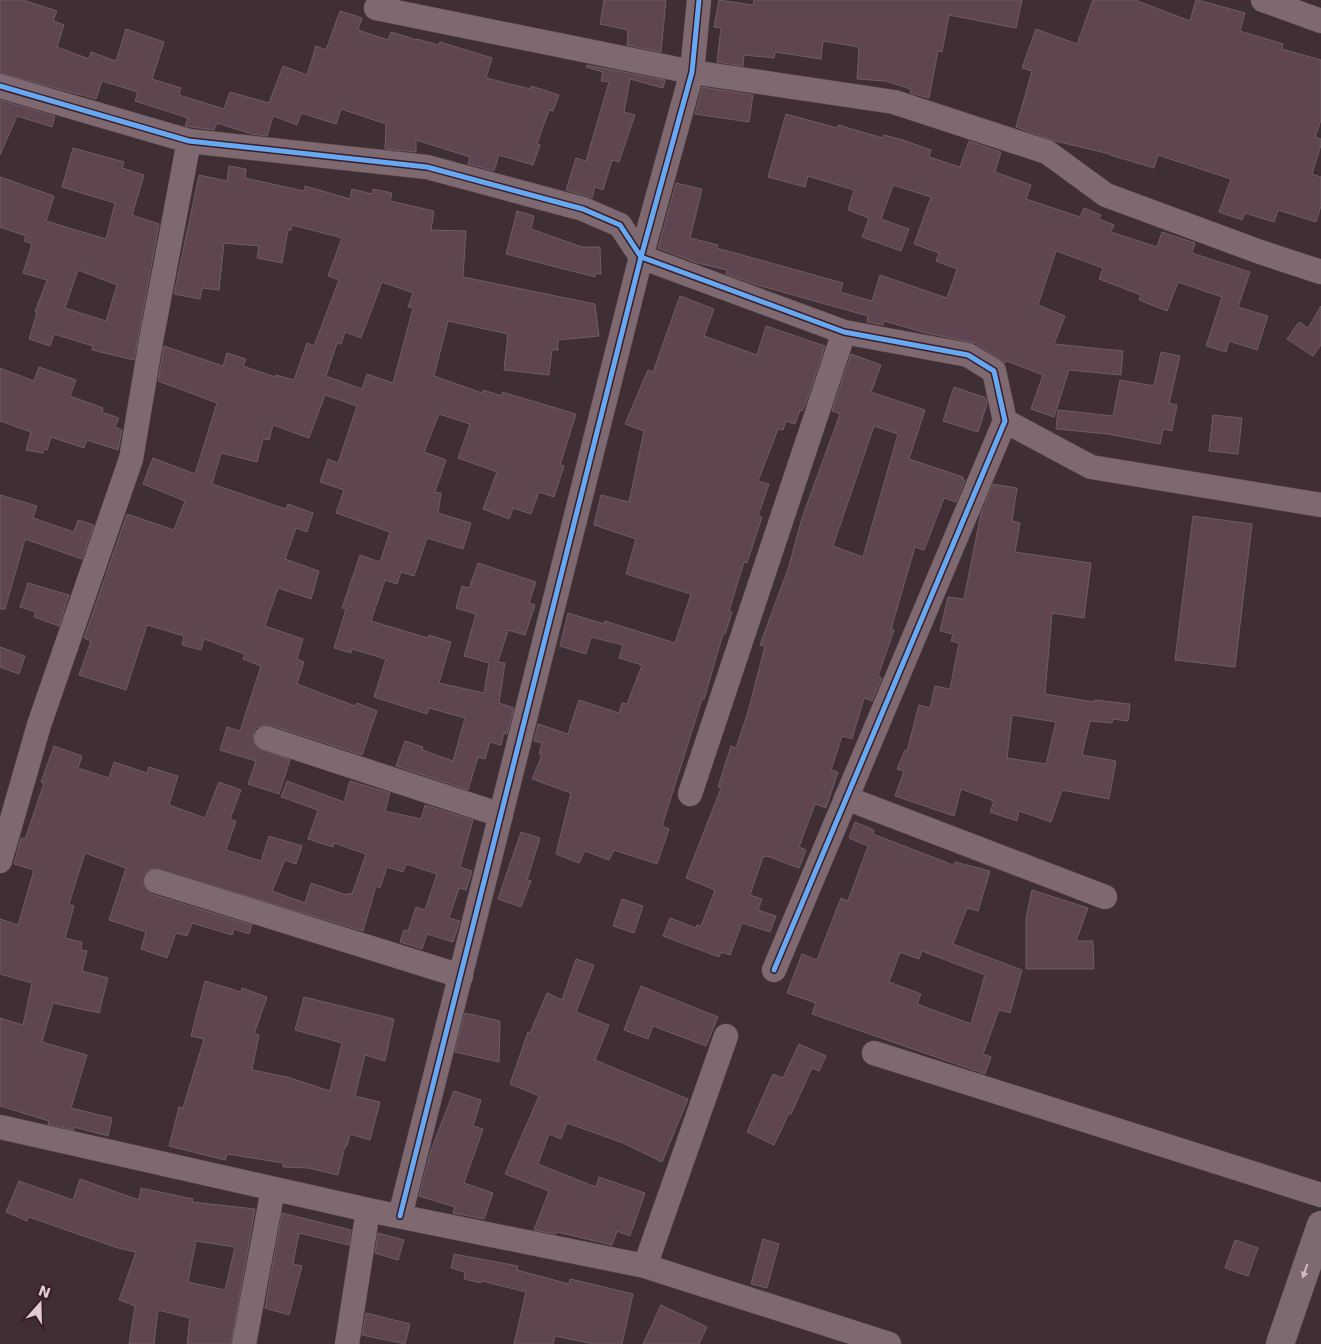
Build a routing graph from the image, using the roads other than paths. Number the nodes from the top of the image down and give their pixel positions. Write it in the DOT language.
graph roads {
  1 [pos="699,0"];
  2 [pos="1263,0"];
  3 [pos="376,8"];
  4 [pos="1321,21"];
  5 [pos="692,72"];
  6 [pos="0,86"];
  7 [pos="189,141"];
  8 [pos="641,256"];
  9 [pos="1321,272"];
  10 [pos="844,332"];
  11 [pos="1005,421"];
  12 [pos="1321,505"];
  13 [pos="266,738"];
  14 [pos="690,794"];
  15 [pos="846,798"];
  16 [pos="501,815"];
  17 [pos="0,861"];
  18 [pos="156,881"];
  19 [pos="1105,896"];
  20 [pos="774,970"];
  21 [pos="461,976"];
  22 [pos="726,1036"];
  23 [pos="874,1053"];
  24 [pos="0,1127"];
  25 [pos="273,1188"];
  26 [pos="1321,1195"];
  27 [pos="368,1210"];
  28 [pos="400,1216"];
  29 [pos="1321,1225"];
  30 [pos="644,1266"];
  31 [pos="885,1343"];
  32 [pos="244,1344"];
  33 [pos="347,1344"];
  34 [pos="1280,1344"];
  1 -- 5 [label="street"];
  2 -- 4 [label="street"];
  3 -- 5 [label="street"];
  5 -- 8 [label="street"];
  5 -- 9 [label="street"];
  6 -- 7 [label="street"];
  7 -- 8 [label="street"];
  7 -- 17 [label="street"];
  8 -- 10 [label="street"];
  8 -- 16 [label="street"];
  10 -- 11 [label="street"];
  10 -- 14 [label="street"];
  11 -- 12 [label="street"];
  11 -- 15 [label="street"];
  13 -- 16 [label="street"];
  15 -- 19 [label="street"];
  15 -- 20 [label="street"];
  16 -- 21 [label="street"];
  18 -- 21 [label="street"];
  21 -- 28 [label="street"];
  22 -- 30 [label="street"];
  23 -- 26 [label="street"];
  24 -- 25 [label="street"];
  25 -- 27 [label="street"];
  25 -- 32 [label="street"];
  27 -- 28 [label="street"];
  27 -- 33 [label="street"];
  28 -- 30 [label="street"];
  29 -- 34 [label="main road, one-way"];
  30 -- 31 [label="street"];
}
